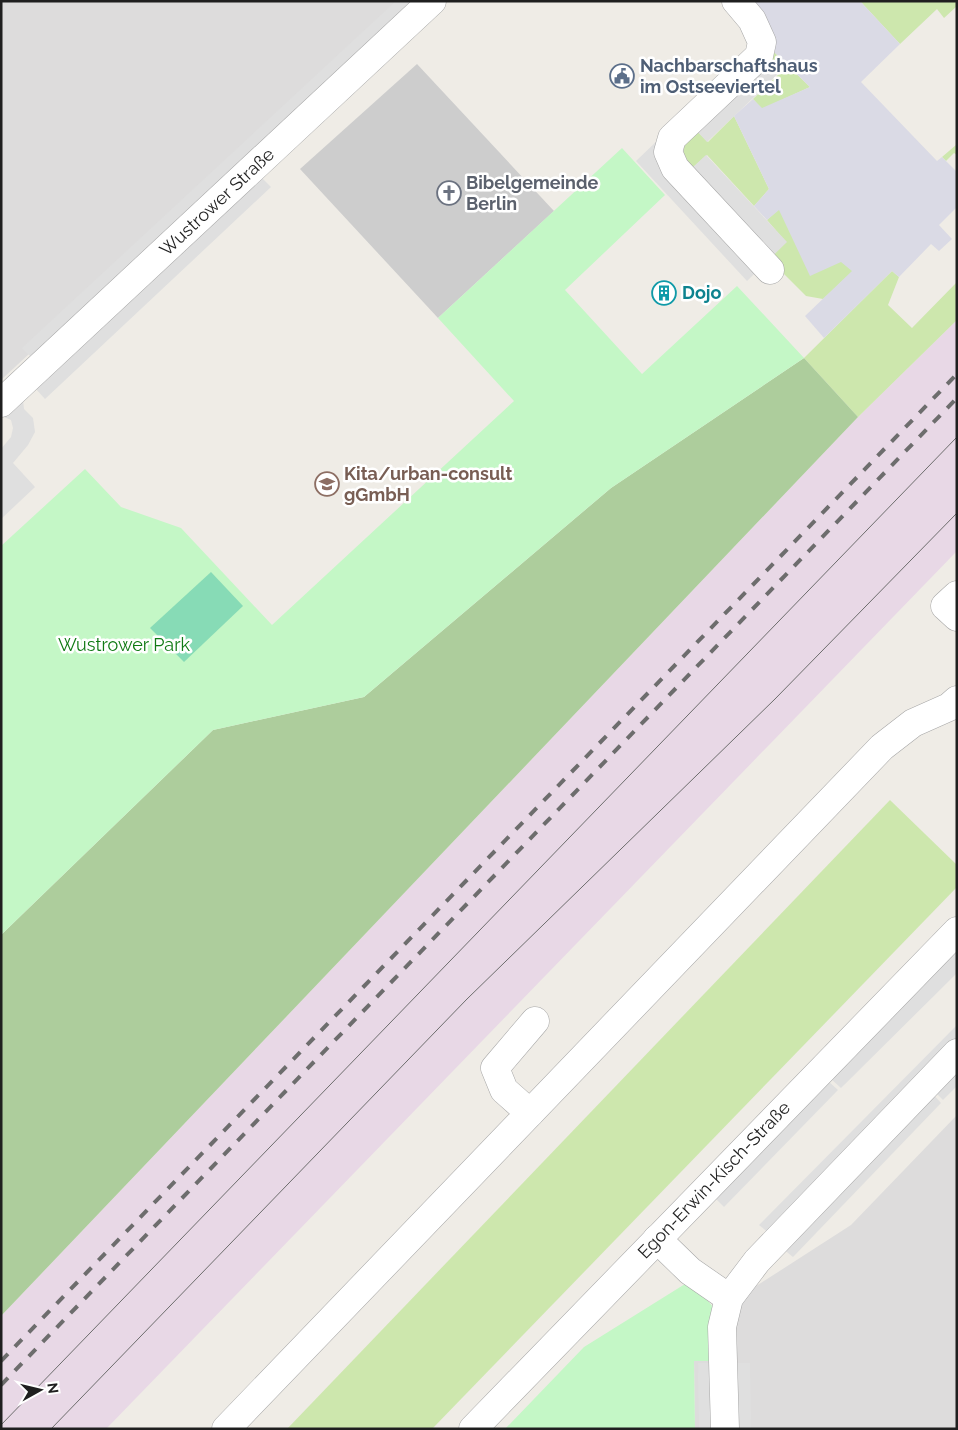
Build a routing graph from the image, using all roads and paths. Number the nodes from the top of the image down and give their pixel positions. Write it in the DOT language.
graph roads {
  1 [pos="432,1"];
  2 [pos="736,1"];
  3 [pos="770,270"];
  4 [pos="5,393"];
  5 [pos="957,595"];
  6 [pos="957,618"];
  7 [pos="957,700"];
  8 [pos="957,931"];
  9 [pos="535,1021"];
  10 [pos="957,1054"];
  11 [pos="530,1113"];
  12 [pos="657,1239"];
  13 [pos="729,1298"];
  14 [pos="226,1429"];
  15 [pos="473,1429"];
  16 [pos="724,1429"];
  1 -- 4 [label="street, Wustrower Straße"];
  2 -- 3 [label="street"];
  5 -- 6 [label="street"];
  7 -- 11 [label="street"];
  8 -- 12 [label="street, Egon-Erwin-Kisch-Straße"];
  9 -- 11 [label="street"];
  10 -- 13 [label="street"];
  11 -- 14 [label="street"];
  12 -- 13 [label="street"];
  12 -- 15 [label="street, Egon-Erwin-Kisch-Straße"];
  13 -- 16 [label="street"];
}
